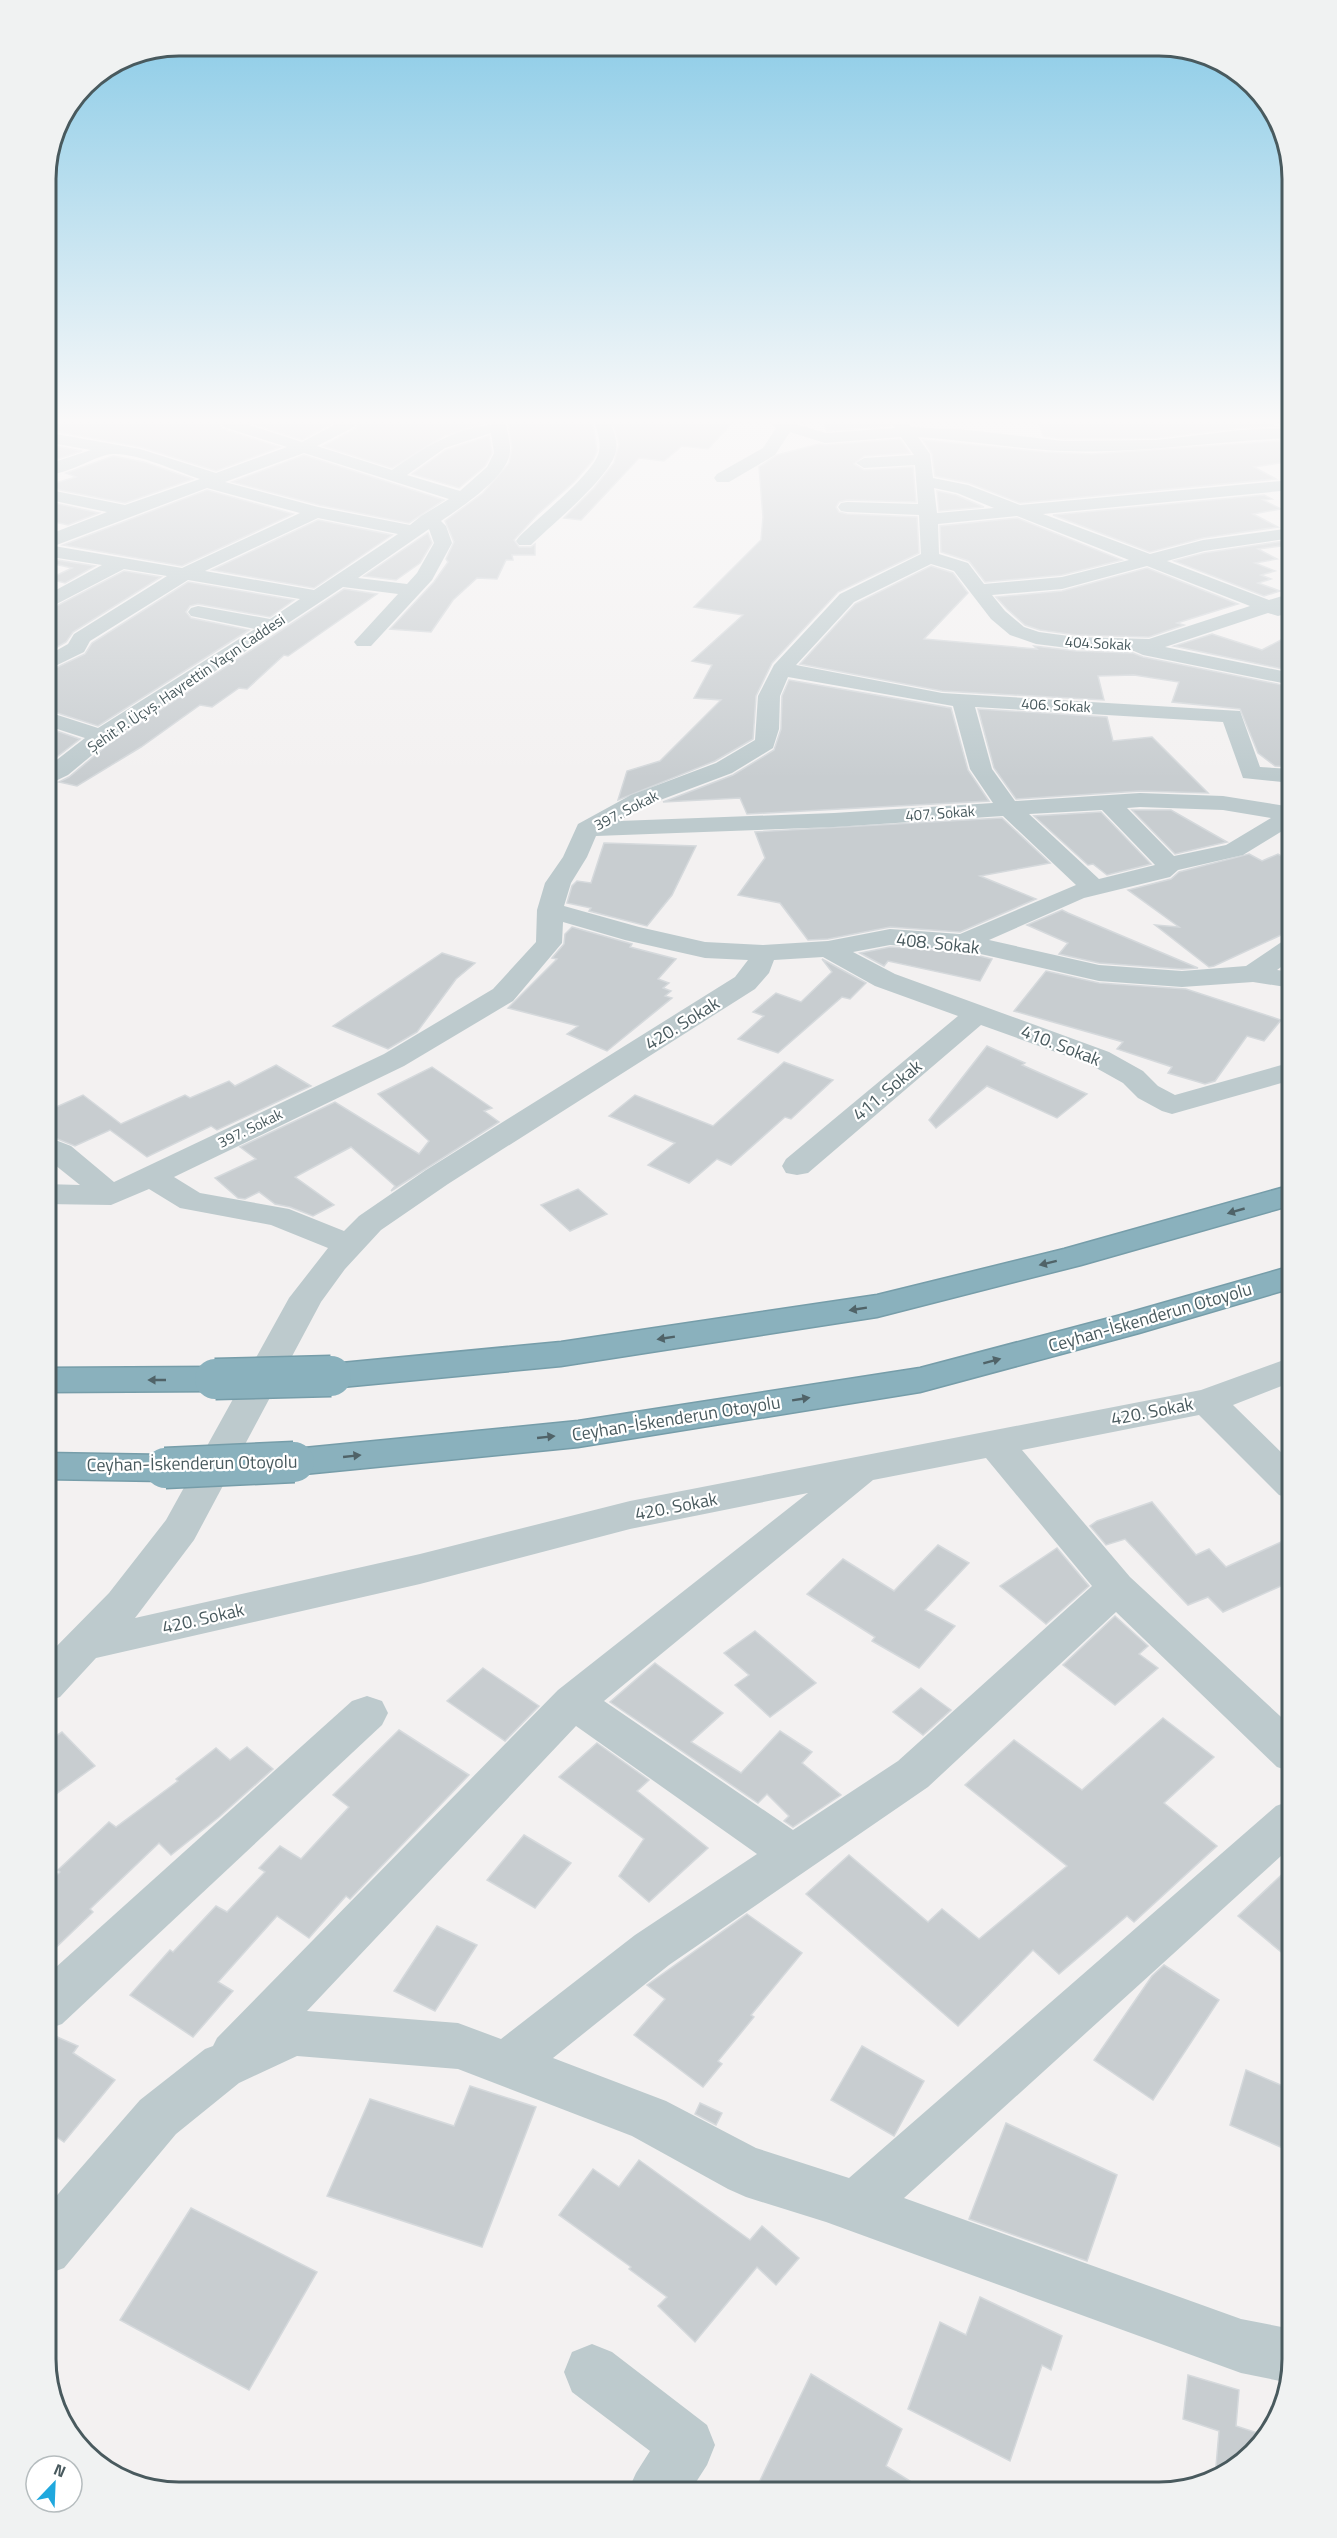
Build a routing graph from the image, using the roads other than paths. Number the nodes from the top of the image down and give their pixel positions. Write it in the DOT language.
graph roads {
  1 [pos="251,542"];
  2 [pos="396,542"];
  3 [pos="443,542"];
  4 [pos="929,542"];
  5 [pos="1100,542"];
  6 [pos="1227,542"];
  7 [pos="56,546"];
  8 [pos="930,557"];
  9 [pos="1145,560"];
  10 [pos="122,563"];
  11 [pos="184,574"];
  12 [pos="339,581"];
  13 [pos="412,590"];
  14 [pos="979,590"];
  15 [pos="316,596"];
  16 [pos="56,598"];
  17 [pos="1282,602"];
  18 [pos="1269,607"];
  19 [pos="198,612"];
  20 [pos="1282,612"];
  21 [pos="273,626"];
  22 [pos="364,642"];
  23 [pos="1123,646"];
  24 [pos="56,659"];
  25 [pos="782,669"];
  26 [pos="1282,677"];
  27 [pos="962,700"];
  28 [pos="56,722"];
  29 [pos="101,736"];
  30 [pos="56,772"];
  31 [pos="1282,775"];
  32 [pos="1108,802"];
  33 [pos="1009,809"];
  34 [pos="1282,812"];
  35 [pos="1282,820"];
  36 [pos="587,829"];
  37 [pos="1169,865"];
  38 [pos="1094,888"];
  39 [pos="550,910"];
  40 [pos="963,942"];
  41 [pos="828,949"];
  42 [pos="763,953"];
  43 [pos="1282,954"];
  44 [pos="1253,974"];
  45 [pos="1282,978"];
  46 [pos="977,1014"];
  47 [pos="1282,1074"];
  48 [pos="56,1151"];
  49 [pos="797,1167"];
  50 [pos="151,1176"];
  51 [pos="56,1194"];
  52 [pos="111,1195"];
  53 [pos="1282,1198"];
  54 [pos="349,1245"];
  55 [pos="1282,1279"];
  56 [pos="1282,1373"];
  57 [pos="56,1380"];
  58 [pos="1207,1401"];
  59 [pos="994,1442"];
  60 [pos="56,1466"];
  61 [pos="864,1469"];
  62 [pos="1282,1475"];
  63 [pos="1116,1588"];
  64 [pos="83,1645"];
  65 [pos="56,1673"];
  66 [pos="573,1702"];
  67 [pos="367,1713"];
  68 [pos="1282,1745"];
  69 [pos="1282,1828"];
  70 [pos="792,1854"];
  71 [pos="56,1998"];
  72 [pos="506,2065"];
  73 [pos="222,2066"];
  74 [pos="855,2207"];
  75 [pos="56,2236"];
  76 [pos="1282,2354"];
  77 [pos="592,2372"];
  78 [pos="663,2482"];
  1 -- 11 [label="street"];
  2 -- 12 [label="street, Şehit P. Üçvş. Hayrettin Yaçın Caddesi"];
  3 -- 13 [label="street"];
  4 -- 8 [label="street"];
  5 -- 9 [label="street"];
  6 -- 9 [label="street"];
  7 -- 10 [label="street"];
  8 -- 14 [label="street, 404.Sokak"];
  8 -- 25 [label="street, 397. Sokak"];
  9 -- 14 [label="street"];
  9 -- 18 [label="street"];
  10 -- 11 [label="street"];
  10 -- 16 [label="street"];
  11 -- 15 [label="street"];
  11 -- 24 [label="street"];
  12 -- 13 [label="street"];
  12 -- 15 [label="street, Şehit P. Üçvş. Hayrettin Yaçın Caddesi"];
  13 -- 22 [label="street"];
  14 -- 23 [label="street, 404.Sokak"];
  15 -- 21 [label="street, Şehit P. Üçvş. Hayrettin Yaçın Caddesi"];
  17 -- 18 [label="street, 404.Sokak"];
  18 -- 20 [label="street"];
  18 -- 23 [label="street, 404.Sokak"];
  19 -- 21 [label="street"];
  21 -- 29 [label="street, Şehit P. Üçvş. Hayrettin Yaçın Caddesi"];
  23 -- 26 [label="street"];
  25 -- 27 [label="street, 406. Sokak"];
  25 -- 36 [label="street, 397. Sokak"];
  27 -- 31 [label="street, 406. Sokak"];
  27 -- 33 [label="street"];
  28 -- 29 [label="street"];
  29 -- 30 [label="street, Şehit P. Üçvş. Hayrettin Yaçın Caddesi"];
  32 -- 33 [label="street, 407. Sokak"];
  32 -- 34 [label="street, 407. Sokak"];
  32 -- 37 [label="street"];
  33 -- 36 [label="street, 407. Sokak"];
  33 -- 38 [label="street"];
  35 -- 37 [label="street"];
  36 -- 39 [label="street, 397. Sokak"];
  37 -- 38 [label="street"];
  38 -- 40 [label="street"];
  39 -- 42 [label="street, 408. Sokak"];
  39 -- 50 [label="street, 397. Sokak"];
  40 -- 41 [label="street, 408. Sokak"];
  40 -- 44 [label="street, 408. Sokak"];
  41 -- 42 [label="street, 408. Sokak"];
  41 -- 46 [label="street, 410. Sokak"];
  42 -- 54 [label="street, 420. Sokak"];
  43 -- 44 [label="street"];
  44 -- 45 [label="street, 408. Sokak"];
  46 -- 47 [label="street, 410. Sokak"];
  46 -- 49 [label="street, 411. Sokak"];
  48 -- 52 [label="street"];
  50 -- 52 [label="street, 397. Sokak"];
  50 -- 54 [label="street"];
  51 -- 52 [label="street, 397. Sokak"];
  53 -- 57 [label="highway, one-way, bridge"];
  54 -- 64 [label="street, 420. Sokak"];
  60 -- 55 [label="highway, Ceyhan-İskenderun Otoyolu, one-way, bridge"];
  56 -- 58 [label="street, 420. Sokak"];
  58 -- 59 [label="street, 420. Sokak"];
  58 -- 62 [label="street"];
  59 -- 61 [label="street, 420. Sokak"];
  59 -- 63 [label="street"];
  61 -- 64 [label="street, 420. Sokak"];
  61 -- 66 [label="street"];
  63 -- 68 [label="street"];
  63 -- 70 [label="street"];
  64 -- 65 [label="street"];
  66 -- 70 [label="street"];
  66 -- 73 [label="street"];
  67 -- 71 [label="street"];
  69 -- 74 [label="street"];
  70 -- 72 [label="street"];
  72 -- 73 [label="street"];
  72 -- 74 [label="street"];
  73 -- 75 [label="street"];
  74 -- 76 [label="street"];
  77 -- 78 [label="street"];
}
